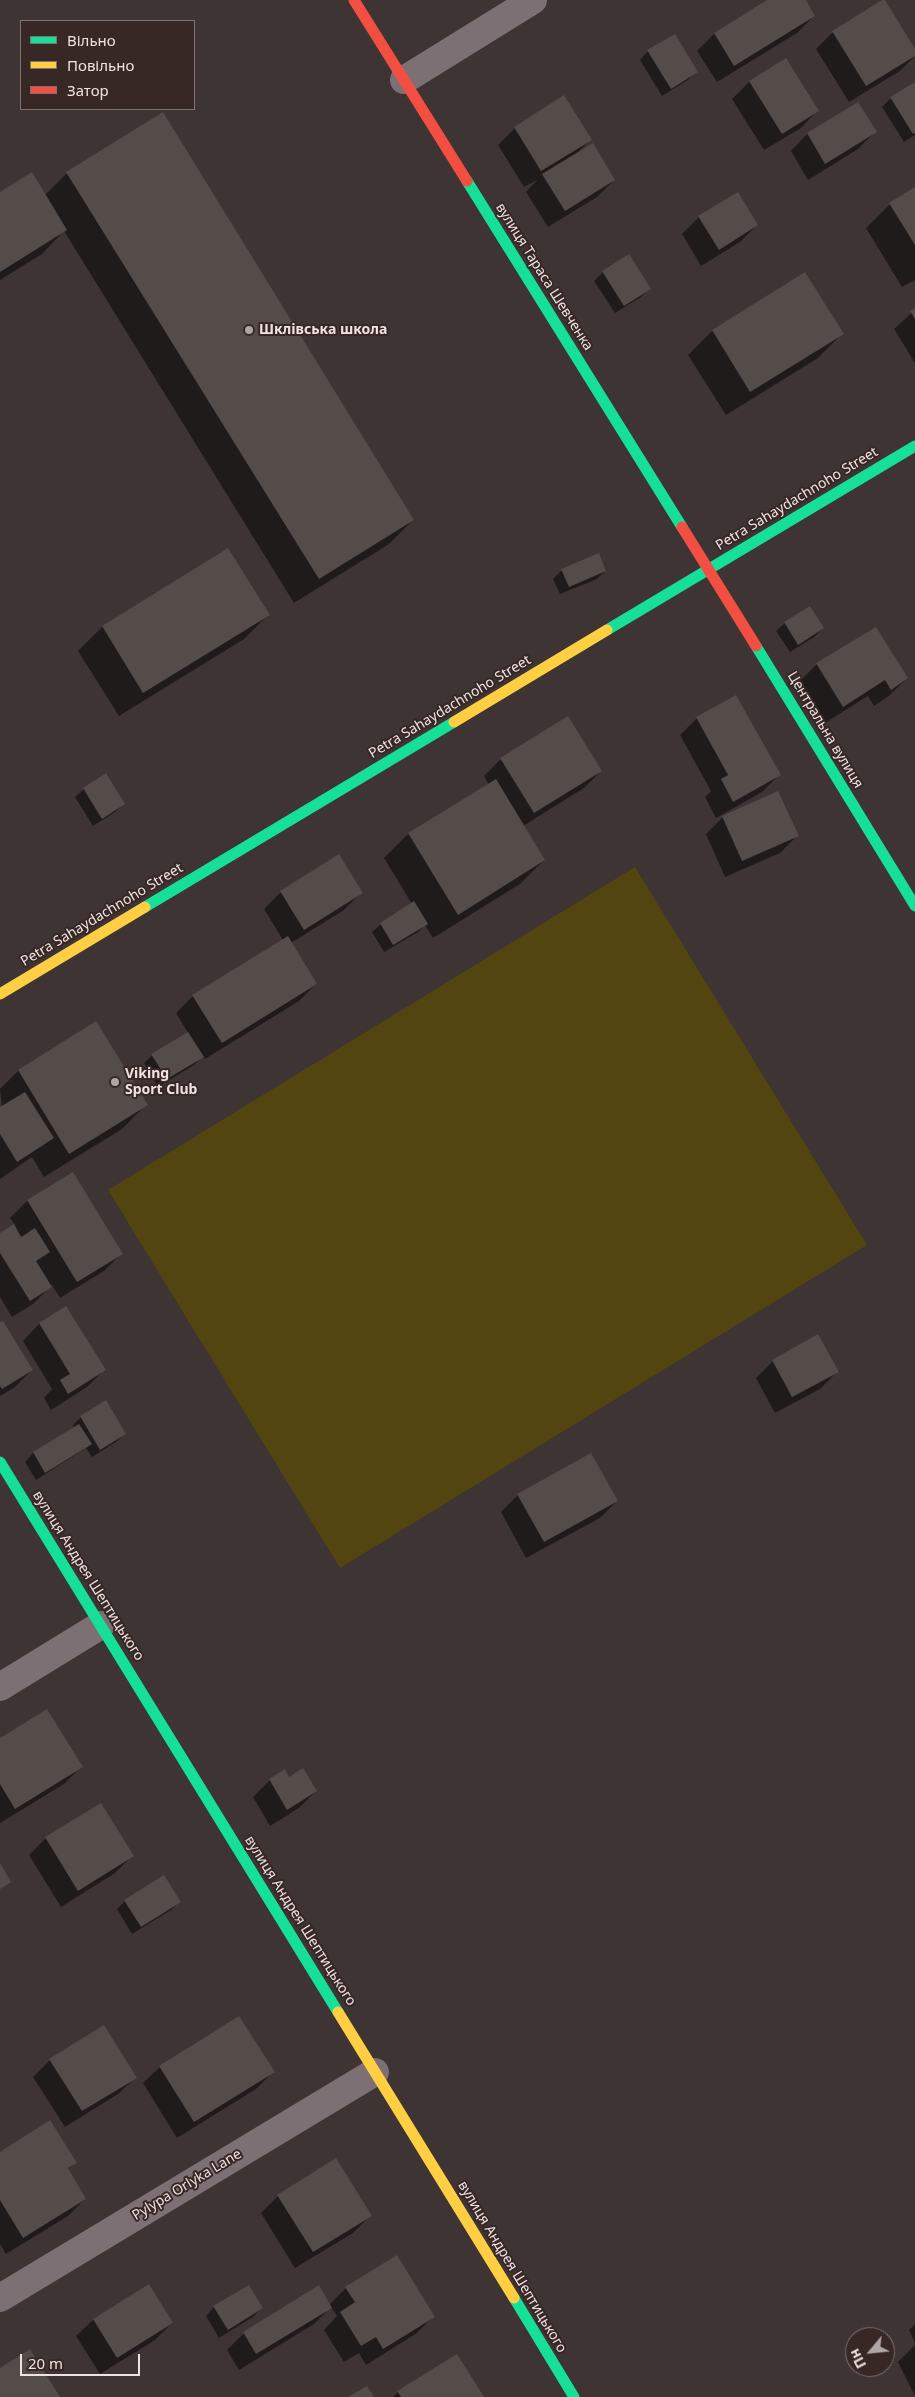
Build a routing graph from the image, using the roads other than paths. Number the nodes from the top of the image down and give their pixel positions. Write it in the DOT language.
graph roads {
  1 [pos="354,0"];
  2 [pos="533,0"];
  3 [pos="404,80"];
  4 [pos="915,446"];
  5 [pos="709,569"];
  6 [pos="915,906"];
  7 [pos="0,994"];
  8 [pos="0,1462"];
  9 [pos="100,1625"];
  10 [pos="0,1687"];
  11 [pos="375,2072"];
  12 [pos="0,2298"];
  13 [pos="574,2397"];
  1 -- 3 [label="street, вулиця Тараса Шевченка"];
  2 -- 3 [label="street"];
  3 -- 5 [label="street, вулиця Тараса Шевченка"];
  4 -- 5 [label="street, Petra Sahaydachnoho Street"];
  5 -- 6 [label="street, Центральна вулиця"];
  5 -- 7 [label="street, Petra Sahaydachnoho Street"];
  8 -- 9 [label="street, вулиця Андрея Шептицького"];
  9 -- 10 [label="street"];
  9 -- 11 [label="street, вулиця Андрея Шептицького"];
  11 -- 12 [label="street, Pylypa Orlyka Lane"];
  11 -- 13 [label="street, вулиця Андрея Шептицького"];
}
